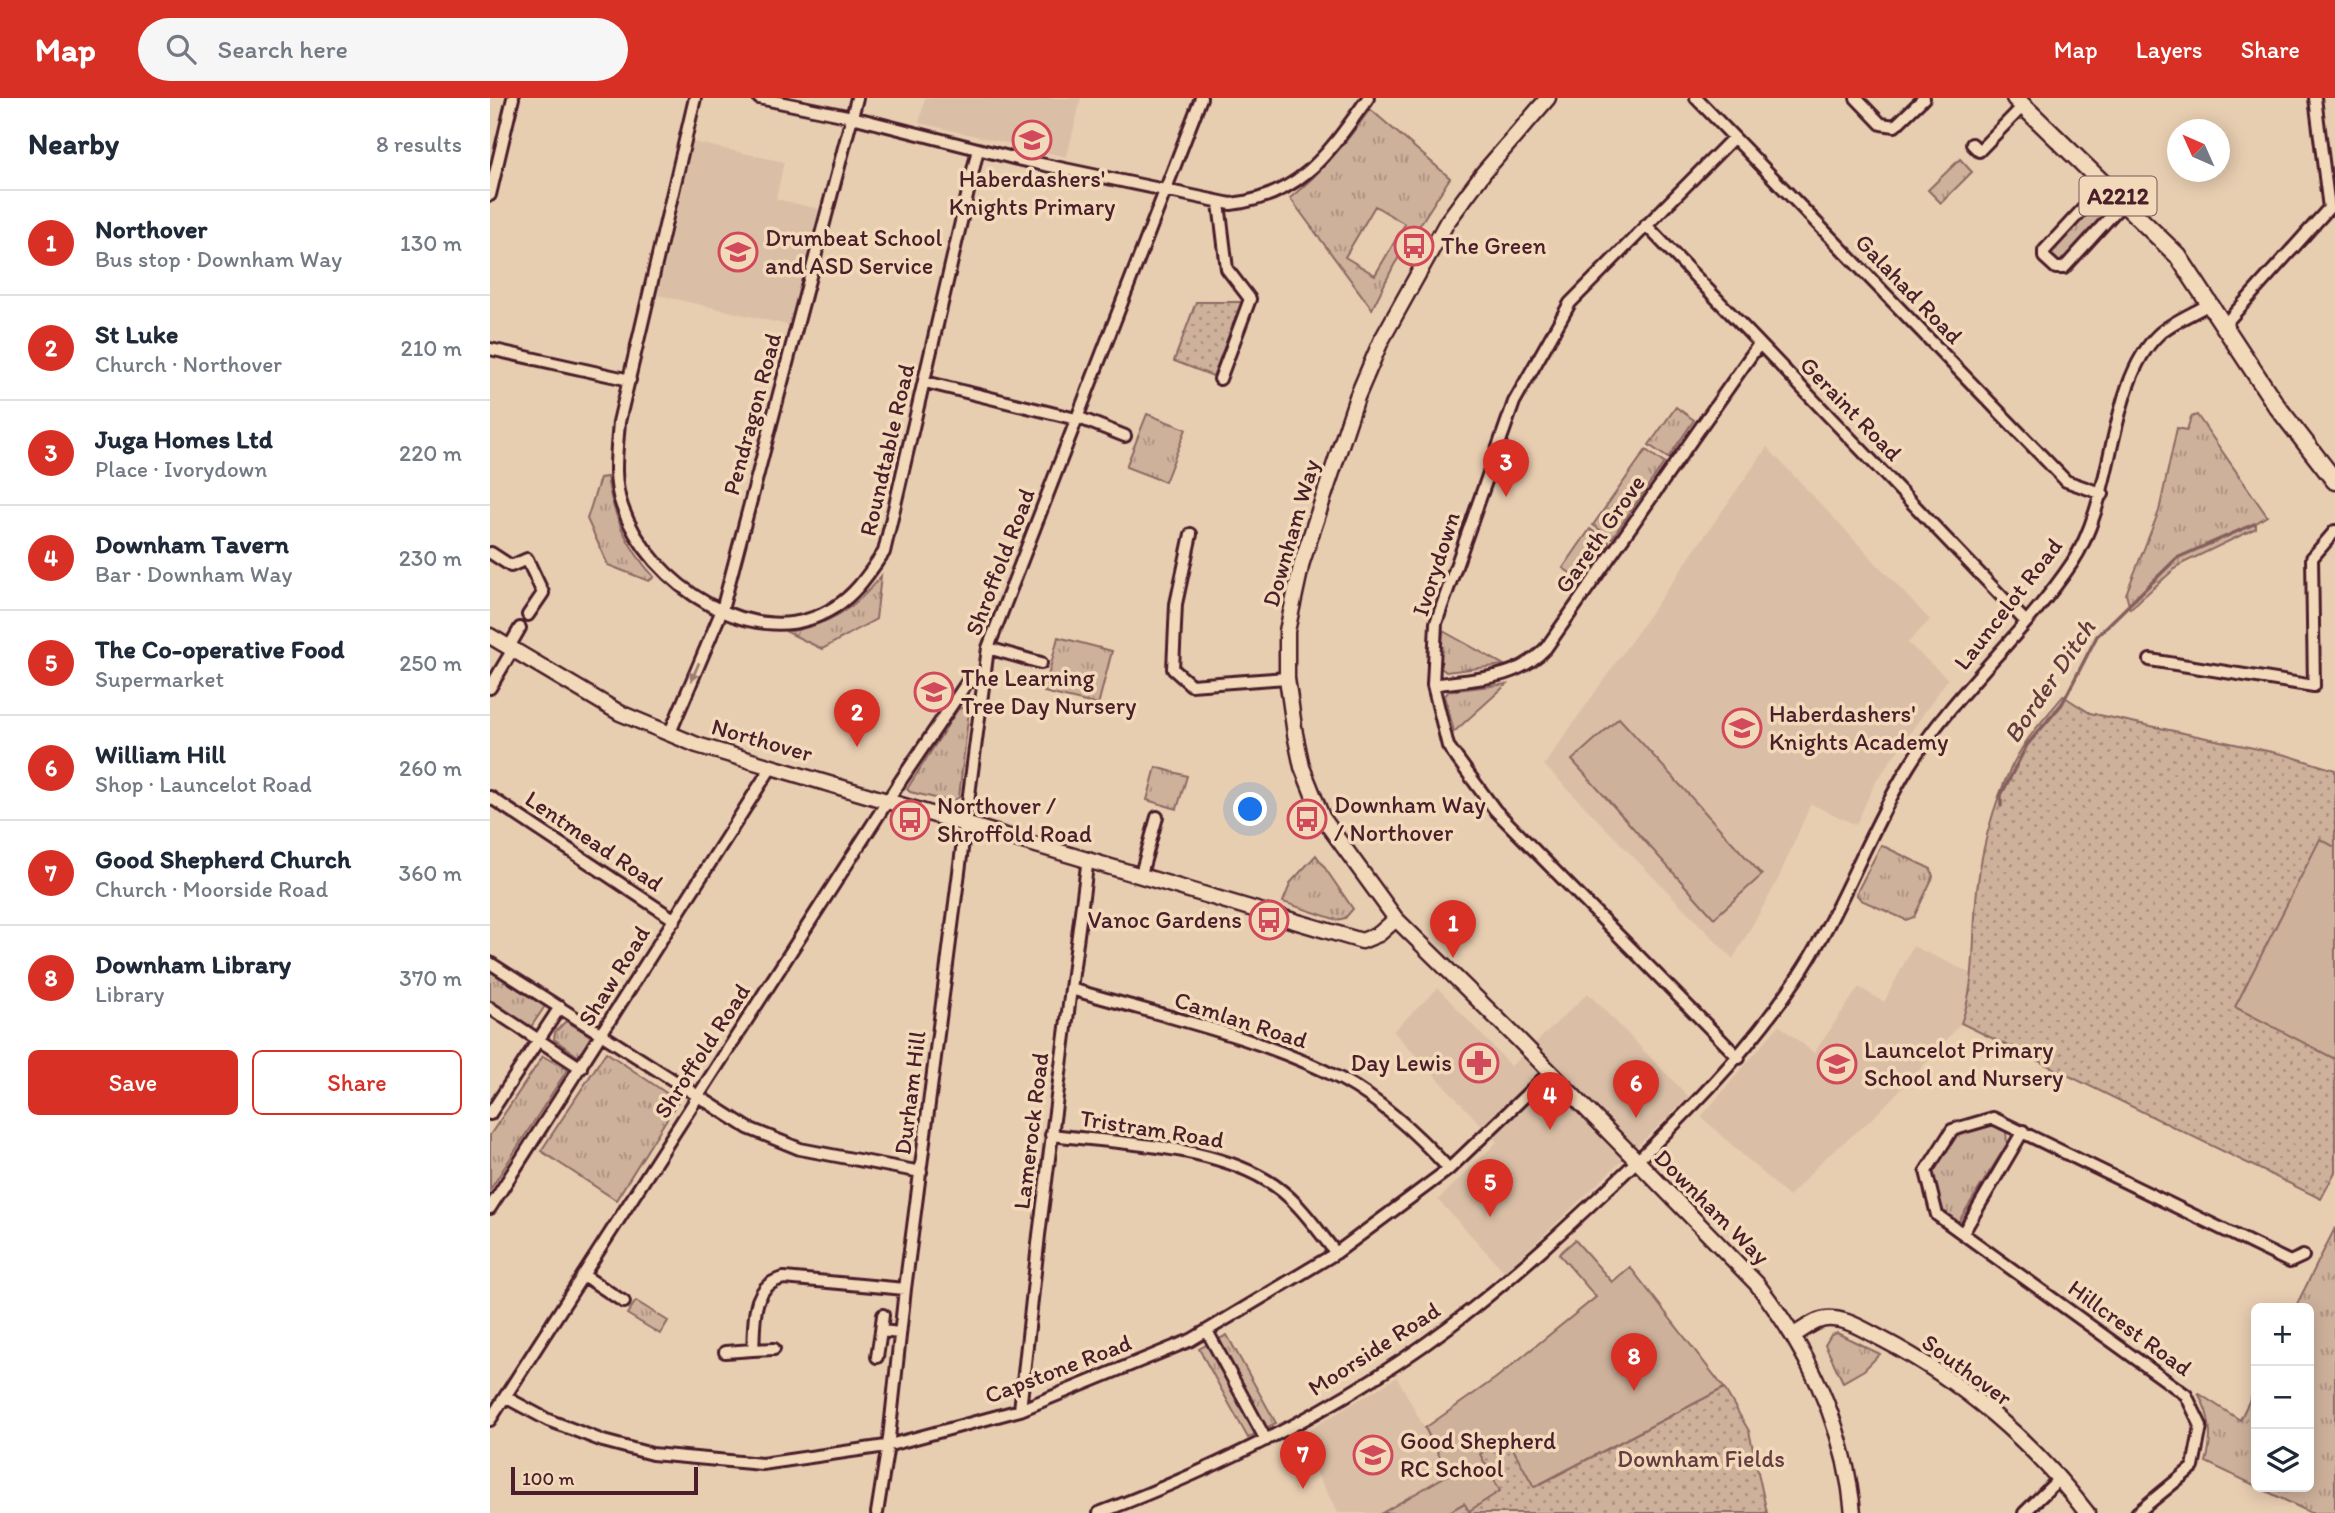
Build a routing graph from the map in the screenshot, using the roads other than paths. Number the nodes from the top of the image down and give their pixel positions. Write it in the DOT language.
graph roads {
  1 [pos="513,98"];
  2 [pos="695,98"];
  3 [pos="759,98"];
  4 [pos="857,98"];
  5 [pos="1201,98"];
  6 [pos="1368,98"];
  7 [pos="1548,98"];
  8 [pos="1696,98"];
  9 [pos="1856,98"];
  10 [pos="1924,98"];
  11 [pos="2315,98"];
  12 [pos="2019,102"];
  13 [pos="852,117"];
  14 [pos="1733,138"];
  15 [pos="978,149"];
  16 [pos="1980,151"];
  17 [pos="2105,185"];
  18 [pos="1166,190"];
  19 [pos="490,195"];
  20 [pos="2124,202"];
  21 [pos="1219,203"];
  22 [pos="1646,225"];
  23 [pos="2211,303"];
  24 [pos="2225,324"];
  25 [pos="1759,344"];
  26 [pos="490,349"];
  27 [pos="1220,379"];
  28 [pos="630,380"];
  29 [pos="925,382"];
  30 [pos="1076,418"];
  31 [pos="1125,436"];
  32 [pos="2335,481"];
  33 [pos="2103,494"];
  34 [pos="2335,531"];
  35 [pos="1191,534"];
  36 [pos="491,553"];
  37 [pos="722,610"];
  38 [pos="528,615"];
  39 [pos="2026,622"];
  40 [pos="520,628"];
  41 [pos="490,636"];
  42 [pos="511,648"];
  43 [pos="989,648"];
  44 [pos="2150,660"];
  45 [pos="1041,663"];
  46 [pos="1287,678"];
  47 [pos="984,679"];
  48 [pos="1433,685"];
  49 [pos="490,688"];
  50 [pos="669,735"];
  51 [pos="772,766"];
  52 [pos="490,797"];
  53 [pos="890,800"];
  54 [pos="1157,817"];
  55 [pos="965,822"];
  56 [pos="1088,858"];
  57 [pos="1141,874"];
  58 [pos="1396,919"];
  59 [pos="675,920"];
  60 [pos="490,963"];
  61 [pos="1071,989"];
  62 [pos="560,1007"];
  63 [pos="490,1008"];
  64 [pos="602,1035"];
  65 [pos="538,1041"];
  66 [pos="1739,1058"];
  67 [pos="580,1068"];
  68 [pos="1549,1073"];
  69 [pos="698,1097"];
  70 [pos="490,1114"];
  71 [pos="2023,1132"];
  72 [pos="1051,1135"];
  73 [pos="1636,1162"];
  74 [pos="1449,1169"];
  75 [pos="921,1172"];
  76 [pos="490,1208"];
  77 [pos="1963,1233"];
  78 [pos="1336,1253"];
  79 [pos="2302,1256"];
  80 [pos="583,1275"];
  81 [pos="905,1289"];
  82 [pos="624,1302"];
  83 [pos="884,1315"];
  84 [pos="881,1331"];
  85 [pos="1207,1331"];
  86 [pos="900,1333"];
  87 [pos="1794,1335"];
  88 [pos="774,1349"];
  89 [pos="753,1350"];
  90 [pos="725,1352"];
  91 [pos="877,1357"];
  92 [pos="505,1397"];
  93 [pos="1020,1410"];
  94 [pos="490,1420"];
  95 [pos="1266,1440"];
  96 [pos="886,1446"];
  97 [pos="2060,1478"];
  98 [pos="877,1513"];
  99 [pos="1098,1513"];
  100 [pos="1853,1513"];
  101 [pos="2024,1513"];
  102 [pos="2087,1513"];
  103 [pos="2137,1513"];
  1 -- 19 [label="street"];
  2 -- 28 [label="street, Roundtable Road"];
  3 -- 13 [label="street"];
  4 -- 13 [label="street, Pendragon Road"];
  5 -- 18 [label="street, Shroffold Road"];
  6 -- 21 [label="street"];
  7 -- 46 [label="street, Downham Way"];
  8 -- 14 [label="street, Galahad Road"];
  9 -- 10 [label="street"];
  11 -- 24 [label="street"];
  12 -- 16 [label="street"];
  12 -- 17 [label="main road, A2212"];
  13 -- 15 [label="street"];
  13 -- 37 [label="street, Pendragon Road"];
  14 -- 22 [label="street, Ivorydown"];
  14 -- 33 [label="street, Galahad Road"];
  15 -- 18 [label="street"];
  15 -- 29 [label="street, Roundtable Road"];
  17 -- 20 [label="main road, A2212"];
  17 -- 20 [label="street"];
  18 -- 21 [label="street"];
  18 -- 30 [label="street, Shroffold Road"];
  20 -- 23 [label="main road, A2212"];
  21 -- 27 [label="street"];
  22 -- 25 [label="street, Geraint Road"];
  22 -- 48 [label="street, Ivorydown"];
  23 -- 24 [label="main road, A2212"];
  23 -- 33 [label="street, Launcelot Road"];
  24 -- 32 [label="main road, A2212"];
  25 -- 39 [label="street, Geraint Road"];
  25 -- 48 [label="street, Gareth Grove"];
  26 -- 28 [label="street"];
  28 -- 37 [label="street, Roundtable Road"];
  29 -- 30 [label="street"];
  29 -- 37 [label="street, Roundtable Road"];
  30 -- 31 [label="street"];
  30 -- 43 [label="street, Shroffold Road"];
  33 -- 39 [label="street, Launcelot Road"];
  34 -- 44 [label="street"];
  35 -- 46 [label="street"];
  36 -- 38 [label="street"];
  37 -- 50 [label="street, Pendragon Road, one-way"];
  39 -- 66 [label="street, Launcelot Road"];
  40 -- 42 [label="street"];
  41 -- 42 [label="street, Northover"];
  42 -- 49 [label="street"];
  42 -- 50 [label="street, Northover"];
  43 -- 45 [label="street"];
  43 -- 47 [label="street, Shroffold Road"];
  46 -- 58 [label="street, Downham Way"];
  47 -- 53 [label="street, Shroffold Road"];
  47 -- 55 [label="street, Durham Hill"];
  48 -- 66 [label="street, Ivorydown"];
  50 -- 51 [label="street, Northover"];
  51 -- 53 [label="street, Northover"];
  51 -- 59 [label="street, Shaw Road"];
  52 -- 59 [label="street, Lentmead Road"];
  53 -- 55 [label="street, Northover"];
  53 -- 69 [label="street, Shroffold Road"];
  54 -- 57 [label="street"];
  55 -- 56 [label="street, Northover"];
  55 -- 75 [label="street, Durham Hill"];
  56 -- 57 [label="street, Northover"];
  56 -- 61 [label="street, Lamerock Road"];
  57 -- 58 [label="street, Northover"];
  58 -- 68 [label="street, Downham Way"];
  59 -- 64 [label="street, Shaw Road"];
  60 -- 62 [label="street"];
  61 -- 72 [label="street, Lamerock Road"];
  61 -- 74 [label="street, Camlan Road"];
  62 -- 64 [label="street"];
  62 -- 65 [label="street"];
  63 -- 65 [label="street"];
  64 -- 67 [label="street, Shaw Road"];
  64 -- 69 [label="street"];
  65 -- 67 [label="street"];
  65 -- 70 [label="street"];
  66 -- 73 [label="street, Launcelot Road"];
  67 -- 76 [label="street, Shaw Road"];
  68 -- 73 [label="street, Downham Way"];
  68 -- 74 [label="street, Capstone Road"];
  69 -- 75 [label="street"];
  69 -- 80 [label="street, Shroffold Road"];
  71 -- 77 [label="street"];
  71 -- 77 [label="street, Hillcrest Road"];
  71 -- 79 [label="street, Hillcrest Road"];
  72 -- 78 [label="street, Tristram Road"];
  72 -- 93 [label="street, Lamerock Road"];
  73 -- 87 [label="street, Downham Way"];
  73 -- 95 [label="street, Moorside Road"];
  74 -- 78 [label="street, Capstone Road"];
  75 -- 81 [label="street, Durham Hill"];
  77 -- 103 [label="street, Hillcrest Road"];
  78 -- 85 [label="street, Capstone Road"];
  80 -- 82 [label="street"];
  80 -- 92 [label="street, Shroffold Road"];
  81 -- 86 [label="street, Durham Hill"];
  81 -- 89 [label="street"];
  83 -- 84 [label="street"];
  84 -- 86 [label="street"];
  84 -- 91 [label="street"];
  85 -- 93 [label="street, Capstone Road"];
  85 -- 95 [label="street"];
  86 -- 96 [label="street, Durham Hill"];
  87 -- 97 [label="street, Southover"];
  87 -- 100 [label="street, Downham Way"];
  88 -- 89 [label="street"];
  89 -- 90 [label="street"];
  92 -- 94 [label="street, Shroffold Road"];
  92 -- 96 [label="street, Capstone Road"];
  93 -- 96 [label="street, Capstone Road"];
  95 -- 99 [label="street, Moorside Road"];
  96 -- 98 [label="street, Durham Hill"];
  97 -- 101 [label="street"];
  97 -- 102 [label="street, Southover"];
}
